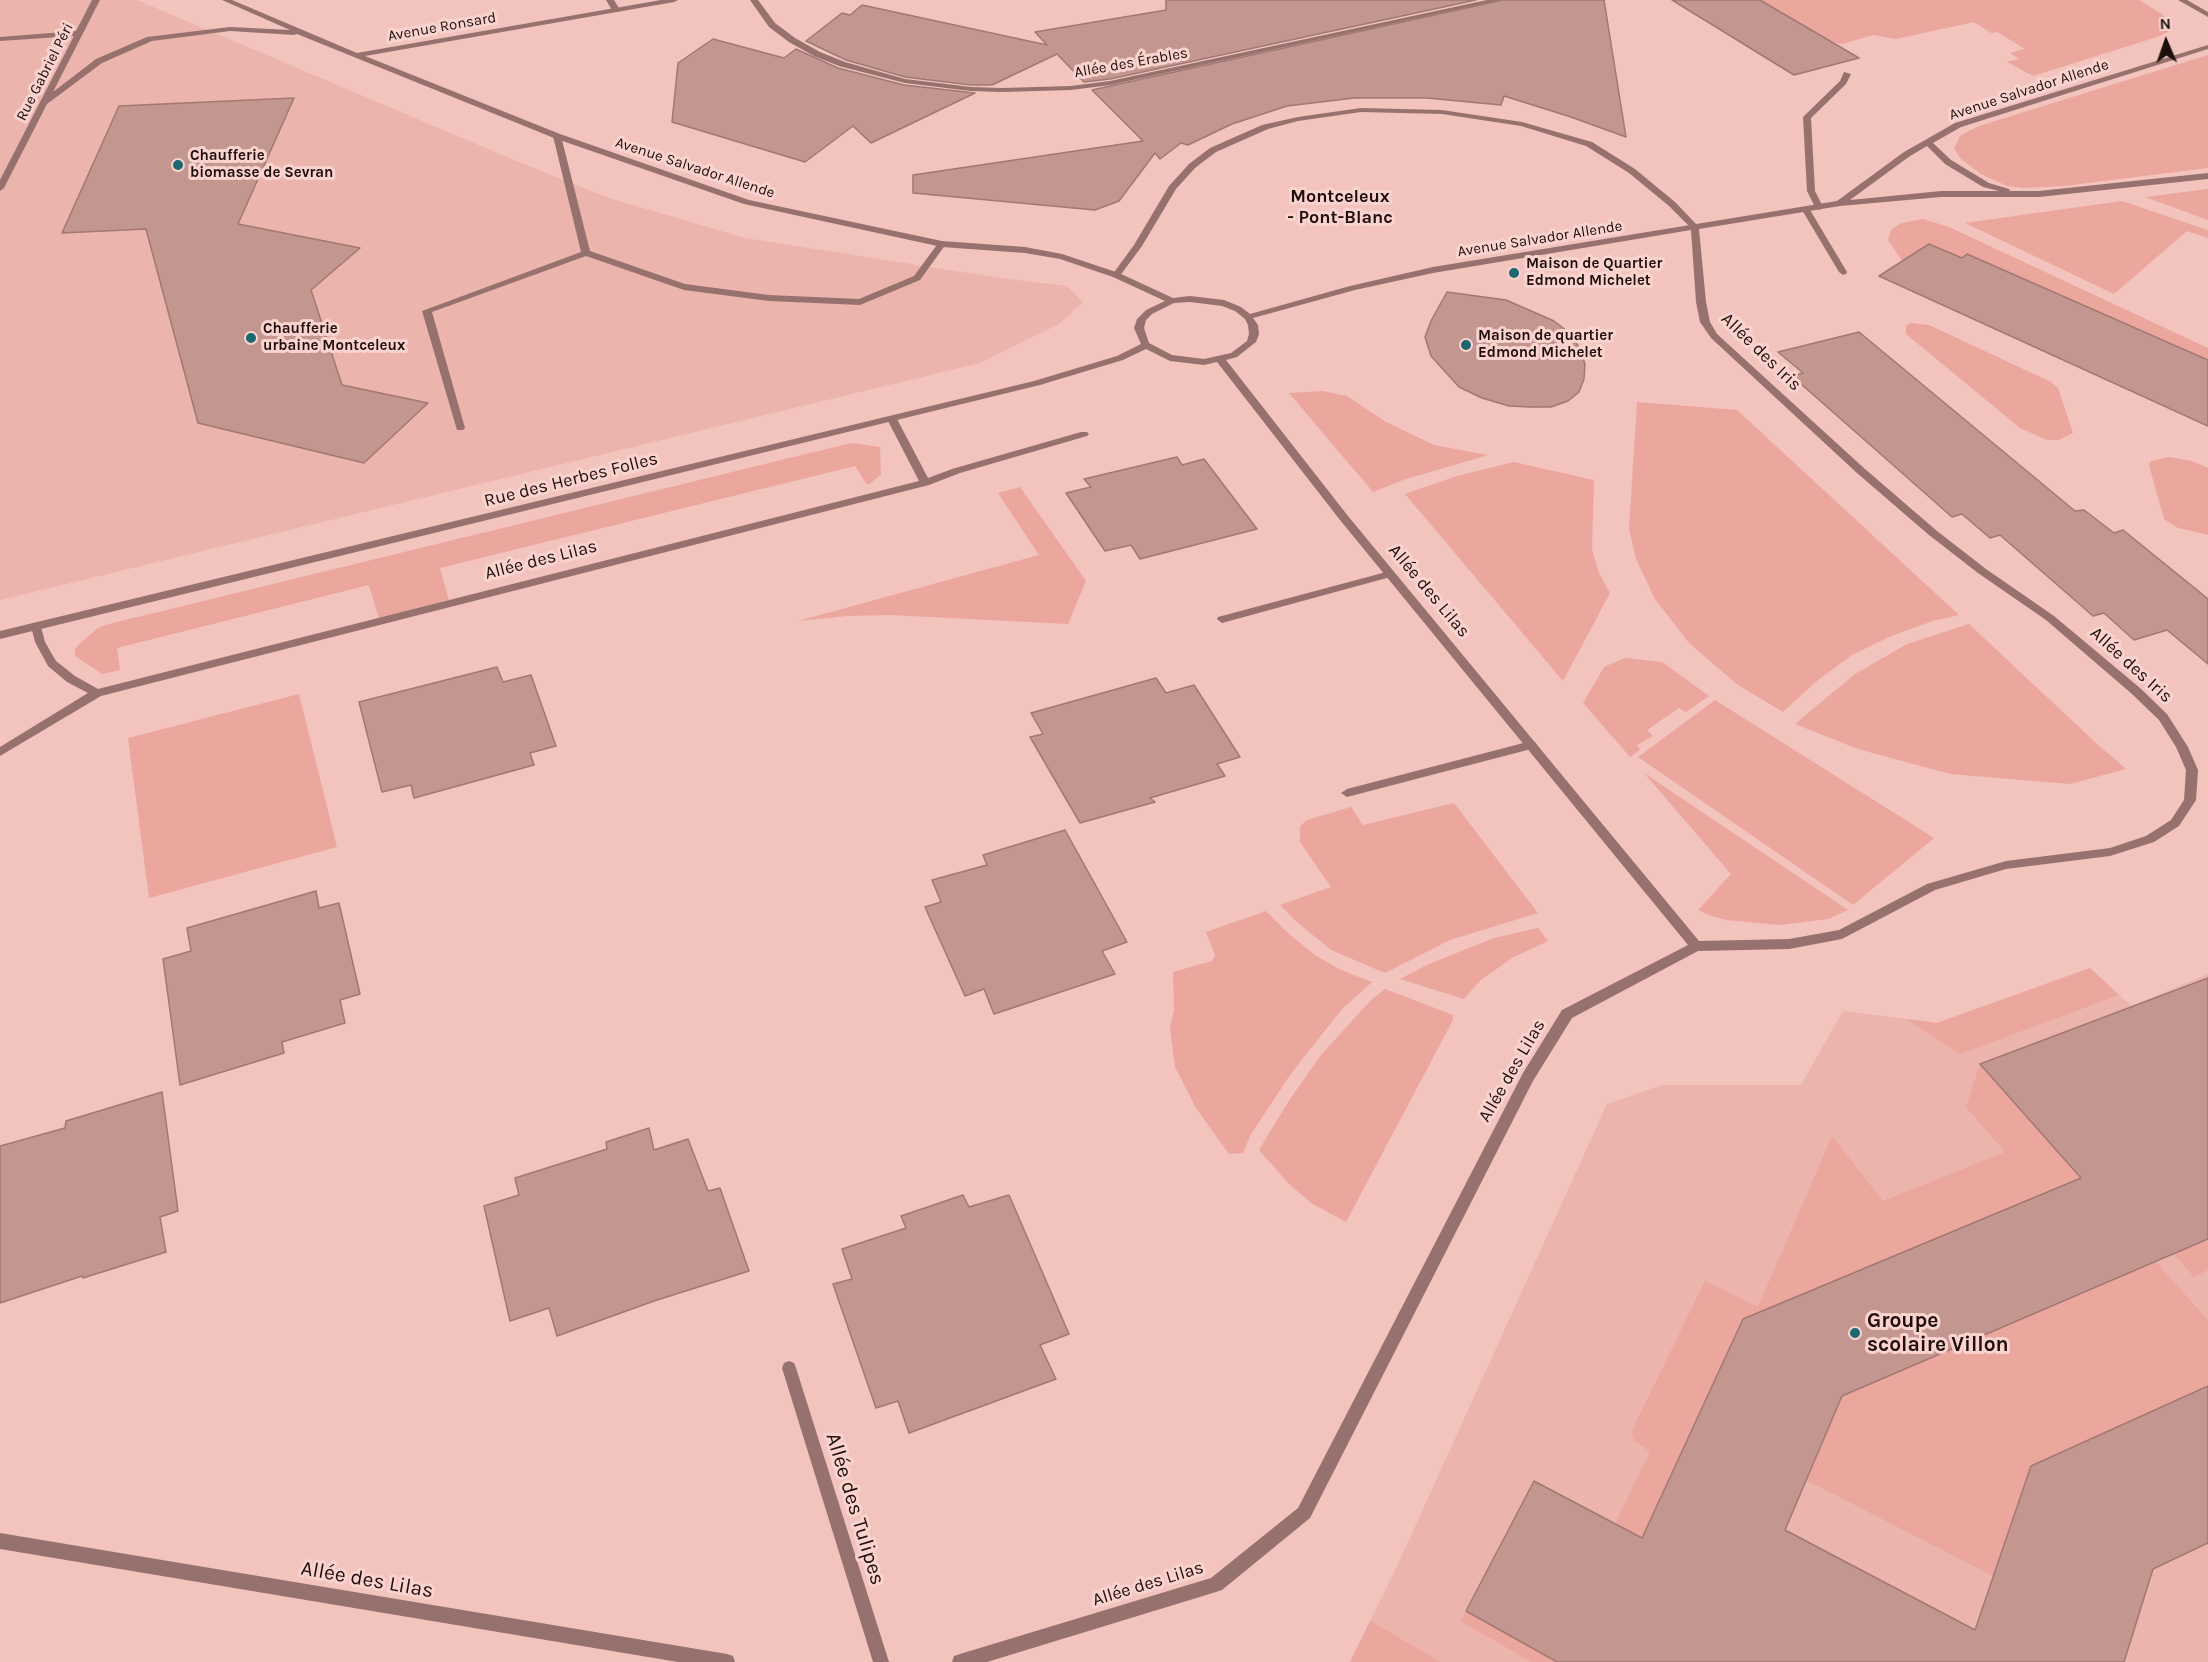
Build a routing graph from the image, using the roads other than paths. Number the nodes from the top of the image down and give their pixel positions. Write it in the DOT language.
graph roads {
  1 [pos="96,0"];
  2 [pos="226,0"];
  3 [pos="610,0"];
  4 [pos="674,0"];
  5 [pos="754,0"];
  6 [pos="1497,0"];
  7 [pos="2182,0"];
  8 [pos="616,10"];
  9 [pos="2208,15"];
  10 [pos="79,33"];
  11 [pos="304,34"];
  12 [pos="0,39"];
  13 [pos="2208,46"];
  14 [pos="357,56"];
  15 [pos="1847,74"];
  16 [pos="45,102"];
  17 [pos="557,136"];
  18 [pos="1929,143"];
  19 [pos="2208,176"];
  20 [pos="0,188"];
  21 [pos="2020,195"];
  22 [pos="1840,203"];
  23 [pos="1819,207"];
  24 [pos="1806,210"];
  25 [pos="1695,227"];
  26 [pos="942,244"];
  27 [pos="586,253"];
  28 [pos="1843,272"];
  29 [pos="1116,275"];
  30 [pos="1172,302"];
  31 [pos="1248,317"];
  32 [pos="1146,345"];
  33 [pos="1221,360"];
  34 [pos="892,419"];
  35 [pos="460,428"];
  36 [pos="1084,434"];
  37 [pos="925,483"];
  38 [pos="1390,574"];
  39 [pos="1222,619"];
  40 [pos="36,626"];
  41 [pos="0,635"];
  42 [pos="97,693"];
  43 [pos="1531,745"];
  44 [pos="0,752"];
  45 [pos="1347,793"];
  46 [pos="1696,946"];
  47 [pos="789,1368"];
  48 [pos="0,1541"];
  49 [pos="727,1662"];
  50 [pos="881,1662"];
  51 [pos="960,1662"];
  1 -- 10 [label="street, Rue Gabriel Péri"];
  2 -- 11 [label="street, Avenue Salvador Allende"];
  3 -- 8 [label="street"];
  4 -- 8 [label="street, Avenue Ronsard"];
  5 -- 6 [label="street, Allée des Érables"];
  7 -- 9 [label="street"];
  8 -- 14 [label="street, Avenue Ronsard"];
  10 -- 12 [label="street"];
  10 -- 16 [label="street, Rue Gabriel Péri"];
  11 -- 14 [label="street, Avenue Salvador Allende"];
  11 -- 16 [label="street"];
  13 -- 18 [label="street, Avenue Salvador Allende"];
  14 -- 17 [label="street, Avenue Salvador Allende"];
  15 -- 23 [label="street"];
  16 -- 20 [label="street, Rue Gabriel Péri"];
  17 -- 26 [label="street, Avenue Salvador Allende"];
  17 -- 27 [label="street"];
  18 -- 21 [label="street"];
  18 -- 22 [label="street, Avenue Salvador Allende"];
  19 -- 21 [label="street, Avenue Salvador Allende"];
  21 -- 22 [label="street, Avenue Salvador Allende"];
  22 -- 23 [label="street, Avenue Salvador Allende"];
  23 -- 24 [label="street, Avenue Salvador Allende"];
  24 -- 25 [label="street, Avenue Salvador Allende"];
  24 -- 28 [label="street"];
  25 -- 29 [label="street"];
  25 -- 31 [label="street, Avenue Salvador Allende"];
  25 -- 46 [label="street, Allée des Iris"];
  26 -- 27 [label="street"];
  26 -- 29 [label="street, Avenue Salvador Allende"];
  27 -- 35 [label="street"];
  29 -- 30 [label="street, Avenue Salvador Allende"];
  30 -- 31 [label="street"];
  30 -- 32 [label="street"];
  31 -- 33 [label="street"];
  32 -- 33 [label="street"];
  32 -- 34 [label="street, Rue des Herbes Folles"];
  33 -- 38 [label="street, Allée des Lilas"];
  34 -- 37 [label="street"];
  34 -- 40 [label="street, Rue des Herbes Folles"];
  36 -- 37 [label="street, Allée des Lilas"];
  37 -- 42 [label="street, Allée des Lilas"];
  38 -- 39 [label="street"];
  38 -- 43 [label="street, Allée des Lilas"];
  40 -- 41 [label="street, Rue des Herbes Folles"];
  40 -- 42 [label="street"];
  42 -- 44 [label="street, Allée des Lilas"];
  43 -- 45 [label="street"];
  43 -- 46 [label="street, Allée des Lilas"];
  46 -- 51 [label="street, Allée des Lilas"];
  47 -- 50 [label="street, Allée des Tulipes"];
  48 -- 49 [label="street, Allée des Lilas"];
}
